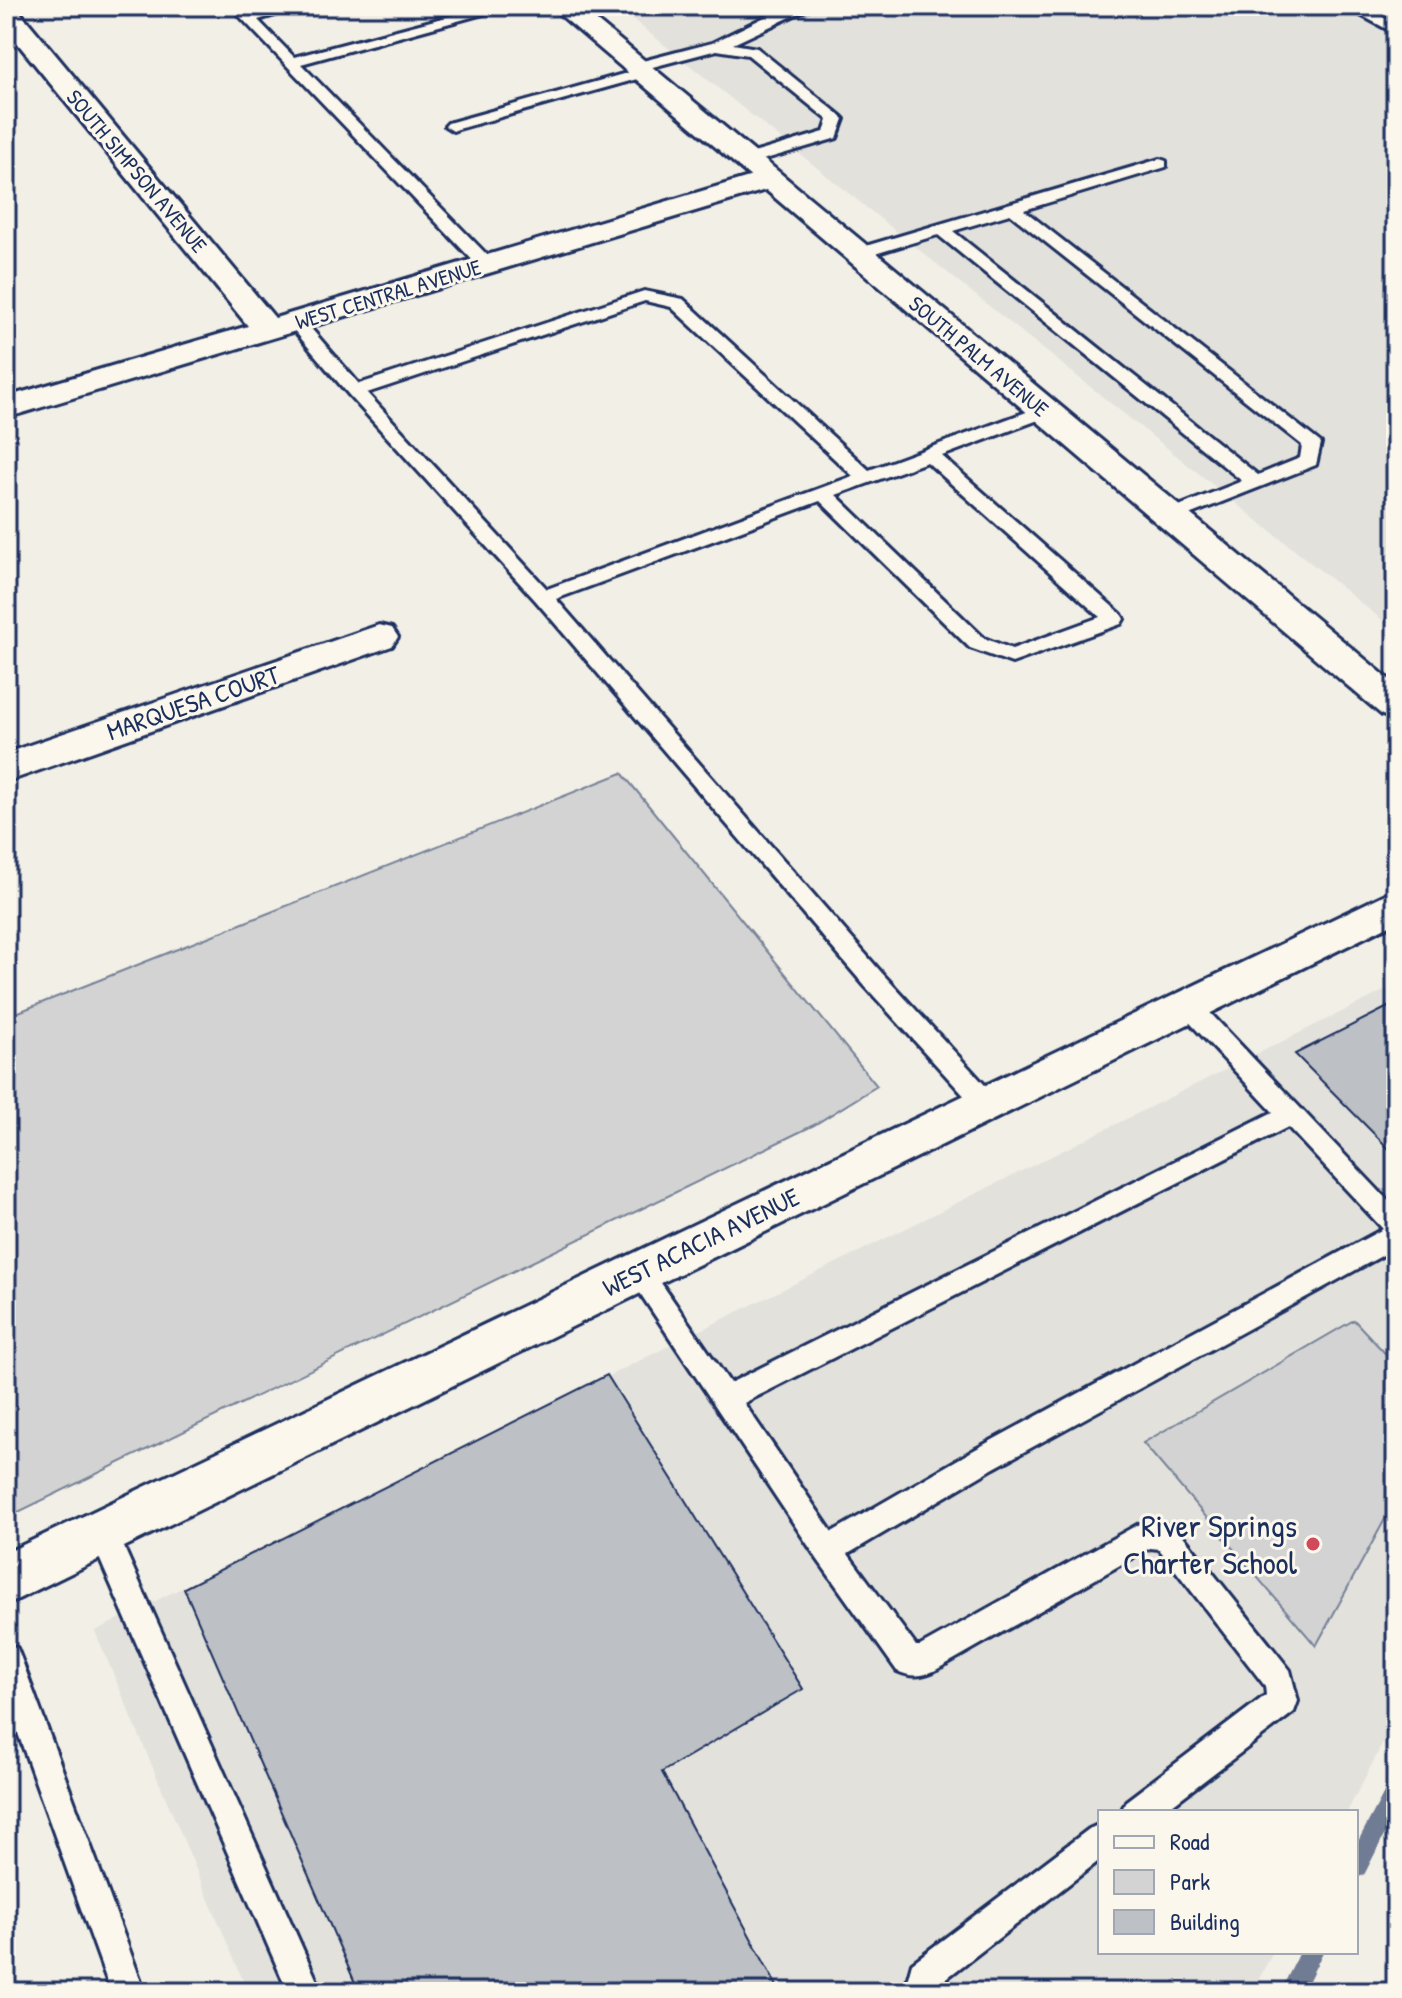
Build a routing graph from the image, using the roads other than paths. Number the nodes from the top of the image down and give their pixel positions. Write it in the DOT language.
graph roads {
  1 [pos="298,6"];
  2 [pos="505,6"];
  3 [pos="563,6"];
  4 [pos="807,6"];
  5 [pos="1351,6"];
  6 [pos="6,12"];
  7 [pos="243,12"];
  8 [pos="1396,30"];
  9 [pos="717,46"];
  10 [pos="291,62"];
  11 [pos="639,70"];
  12 [pos="453,126"];
  13 [pos="1160,164"];
  14 [pos="757,170"];
  15 [pos="1012,208"];
  16 [pos="939,228"];
  17 [pos="858,254"];
  18 [pos="486,264"];
  19 [pos="282,326"];
  20 [pos="355,391"];
  21 [pos="6,408"];
  22 [pos="1046,411"];
  23 [pos="929,454"];
  24 [pos="865,477"];
  25 [pos="1256,483"];
  26 [pos="822,492"];
  27 [pos="1171,516"];
  28 [pos="543,597"];
  29 [pos="379,637"];
  30 [pos="1396,706"];
  31 [pos="8,765"];
  32 [pos="1396,904"];
  33 [pos="1188,1005"];
  34 [pos="986,1103"];
  35 [pos="1291,1114"];
  36 [pos="1396,1226"];
  37 [pos="1396,1235"];
  38 [pos="639,1272"];
  39 [pos="726,1399"];
  40 [pos="103,1532"];
  41 [pos="828,1550"];
  42 [pos="6,1580"];
  43 [pos="6,1658"];
  44 [pos="1140,1810"];
  45 [pos="1098,1842"];
  46 [pos="128,1992"];
  47 [pos="305,1992"];
  48 [pos="921,1992"];
  1 -- 7 [label="lane"];
  2 -- 10 [label="lane"];
  3 -- 11 [label="street, SOUTH PALM AVENUE"];
  4 -- 9 [label="lane"];
  5 -- 8 [label="lane"];
  6 -- 19 [label="street, SOUTH SIMPSON AVENUE"];
  7 -- 10 [label="lane"];
  9 -- 11 [label="lane"];
  9 -- 14 [label="lane"];
  10 -- 18 [label="lane"];
  11 -- 12 [label="lane"];
  11 -- 14 [label="street, SOUTH PALM AVENUE"];
  13 -- 15 [label="lane"];
  14 -- 17 [label="street, SOUTH PALM AVENUE"];
  14 -- 18 [label="street, WEST CENTRAL AVENUE"];
  15 -- 16 [label="lane"];
  15 -- 25 [label="lane"];
  16 -- 17 [label="lane"];
  16 -- 25 [label="lane"];
  17 -- 22 [label="street, SOUTH PALM AVENUE"];
  18 -- 19 [label="street, WEST CENTRAL AVENUE"];
  19 -- 20 [label="lane"];
  19 -- 21 [label="street, WEST CENTRAL AVENUE"];
  20 -- 24 [label="lane"];
  20 -- 28 [label="lane"];
  22 -- 23 [label="lane"];
  22 -- 27 [label="street, SOUTH PALM AVENUE"];
  23 -- 24 [label="lane"];
  23 -- 26 [label="lane"];
  24 -- 26 [label="lane"];
  25 -- 27 [label="lane"];
  26 -- 28 [label="lane"];
  27 -- 30 [label="street, SOUTH PALM AVENUE"];
  28 -- 34 [label="lane"];
  29 -- 31 [label="street, MARQUESA COURT"];
  32 -- 33 [label="street, WEST ACACIA AVENUE"];
  33 -- 34 [label="street, WEST ACACIA AVENUE"];
  33 -- 35 [label="lane"];
  34 -- 38 [label="street, WEST ACACIA AVENUE"];
  35 -- 36 [label="lane"];
  35 -- 39 [label="lane"];
  37 -- 41 [label="lane"];
  38 -- 39 [label="lane"];
  38 -- 40 [label="street, WEST ACACIA AVENUE"];
  39 -- 41 [label="lane"];
  40 -- 42 [label="street, WEST ACACIA AVENUE"];
  40 -- 47 [label="lane"];
  41 -- 44 [label="lane"];
  43 -- 46 [label="lane"];
  45 -- 48 [label="lane"];
}
